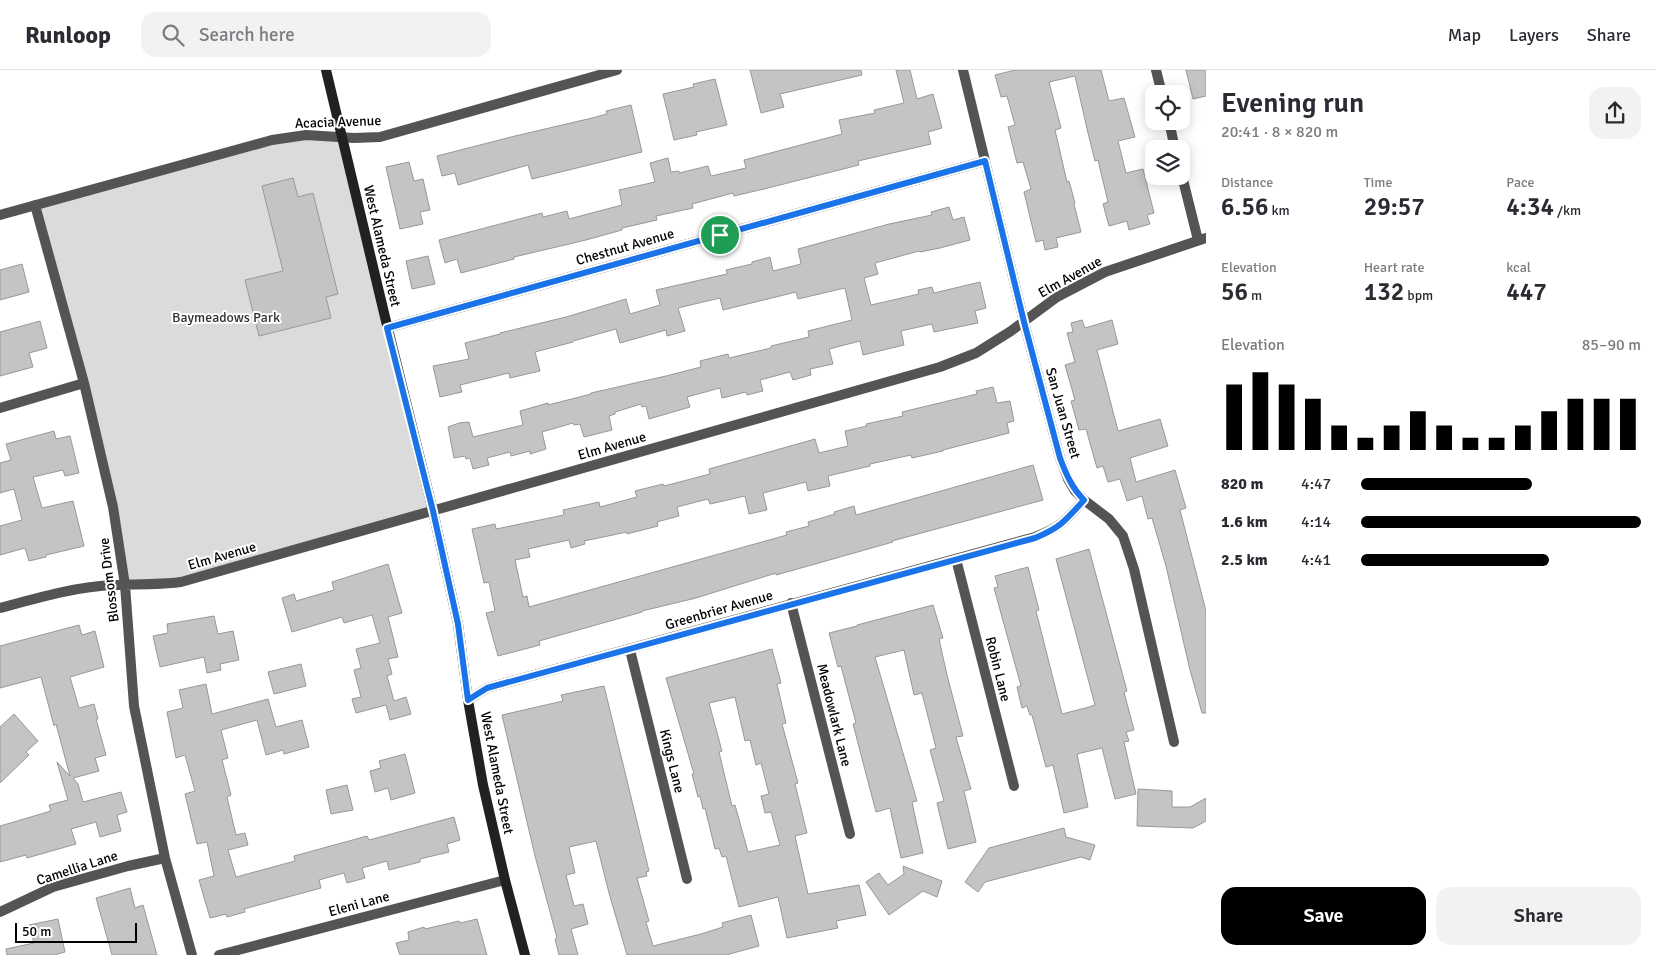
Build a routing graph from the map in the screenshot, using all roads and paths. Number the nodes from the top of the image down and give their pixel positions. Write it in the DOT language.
graph roads {
  1 [pos="326,70"];
  2 [pos="617,70"];
  3 [pos="963,70"];
  4 [pos="1156,70"];
  5 [pos="1160,85"];
  6 [pos="342,137"];
  7 [pos="985,161"];
  8 [pos="1185,185"];
  9 [pos="35,205"];
  10 [pos="0,215"];
  11 [pos="1202,239"];
  12 [pos="1024,322"];
  13 [pos="387,328"];
  14 [pos="84,383"];
  15 [pos="0,408"];
  16 [pos="1084,500"];
  17 [pos="433,511"];
  18 [pos="956,559"];
  19 [pos="126,585"];
  20 [pos="791,603"];
  21 [pos="0,608"];
  22 [pos="630,650"];
  23 [pos="468,700"];
  24 [pos="1174,742"];
  25 [pos="1014,786"];
  26 [pos="850,834"];
  27 [pos="165,858"];
  28 [pos="687,879"];
  29 [pos="505,880"];
  30 [pos="0,912"];
  31 [pos="192,955"];
  32 [pos="219,955"];
  33 [pos="525,955"];
  1 -- 6 [label="street, West Alameda Street"];
  2 -- 6 [label="street, Acacia Avenue"];
  3 -- 7 [label="street, San Juan Street"];
  4 -- 5 [label="street"];
  6 -- 9 [label="street, Acacia Avenue"];
  6 -- 13 [label="street, West Alameda Street"];
  7 -- 12 [label="street, San Juan Street"];
  7 -- 13 [label="street, Chestnut Avenue"];
  8 -- 11 [label="street"];
  9 -- 10 [label="street, Acacia Avenue"];
  9 -- 14 [label="street, Blossom Drive"];
  11 -- 12 [label="street, Elm Avenue"];
  12 -- 16 [label="street, San Juan Street"];
  12 -- 17 [label="street, Elm Avenue"];
  13 -- 17 [label="street, West Alameda Street"];
  14 -- 15 [label="street"];
  14 -- 19 [label="street, Blossom Drive"];
  16 -- 18 [label="street, Greenbrier Avenue"];
  16 -- 24 [label="street, San Juan Street"];
  17 -- 19 [label="street, Elm Avenue"];
  17 -- 23 [label="street, West Alameda Street"];
  18 -- 20 [label="street, Greenbrier Avenue"];
  18 -- 25 [label="street, Robin Lane"];
  19 -- 21 [label="street, Elm Avenue"];
  19 -- 27 [label="street, Blossom Drive"];
  20 -- 22 [label="street, Greenbrier Avenue"];
  20 -- 26 [label="street, Meadowlark Lane"];
  22 -- 23 [label="street, Greenbrier Avenue"];
  22 -- 28 [label="street, Kings Lane"];
  23 -- 29 [label="street, West Alameda Street"];
  27 -- 30 [label="street, Camellia Lane"];
  27 -- 31 [label="street, Blossom Drive"];
  29 -- 32 [label="street, Eleni Lane"];
  29 -- 33 [label="street, West Alameda Street"];
}
